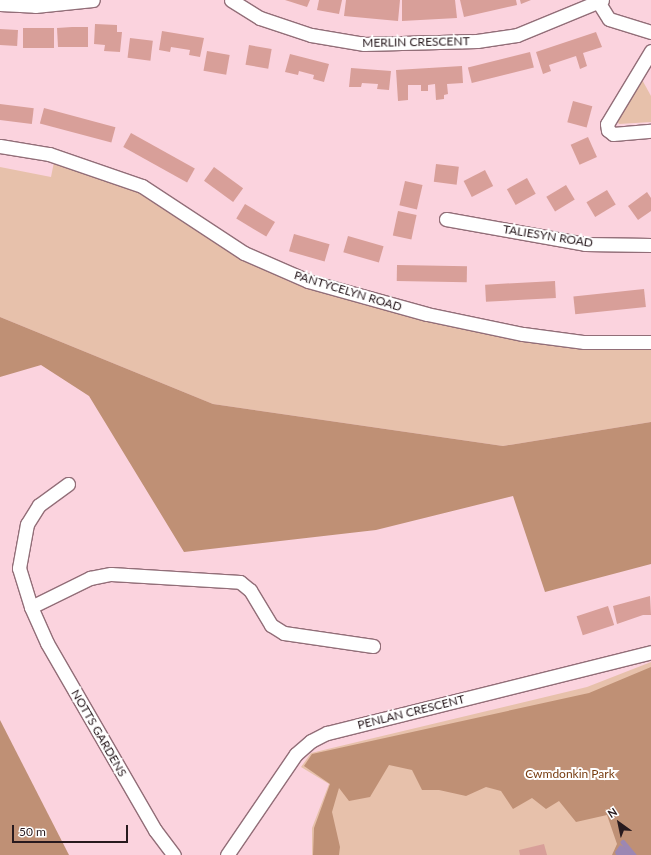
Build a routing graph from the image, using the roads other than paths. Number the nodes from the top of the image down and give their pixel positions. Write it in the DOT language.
graph roads {
  1 [pos="93,0"];
  2 [pos="230,0"];
  3 [pos="599,1"];
  4 [pos="0,4"];
  5 [pos="651,32"];
  6 [pos="651,51"];
  7 [pos="651,131"];
  8 [pos="0,146"];
  9 [pos="446,219"];
  10 [pos="651,245"];
  11 [pos="651,342"];
  12 [pos="68,484"];
  13 [pos="31,607"];
  14 [pos="373,646"];
  15 [pos="651,652"];
  16 [pos="174,855"];
  17 [pos="228,855"];
  1 -- 4 [label="street"];
  2 -- 3 [label="street, MERLIN CRESCENT"];
  3 -- 5 [label="street"];
  6 -- 7 [label="street"];
  8 -- 11 [label="street, PANTYCELYN ROAD"];
  9 -- 10 [label="street, TALIESYN ROAD"];
  12 -- 13 [label="street, NOTTS GARDENS"];
  13 -- 14 [label="street"];
  13 -- 16 [label="street, NOTTS GARDENS"];
  15 -- 17 [label="street, PENLAN CRESCENT"];
}
